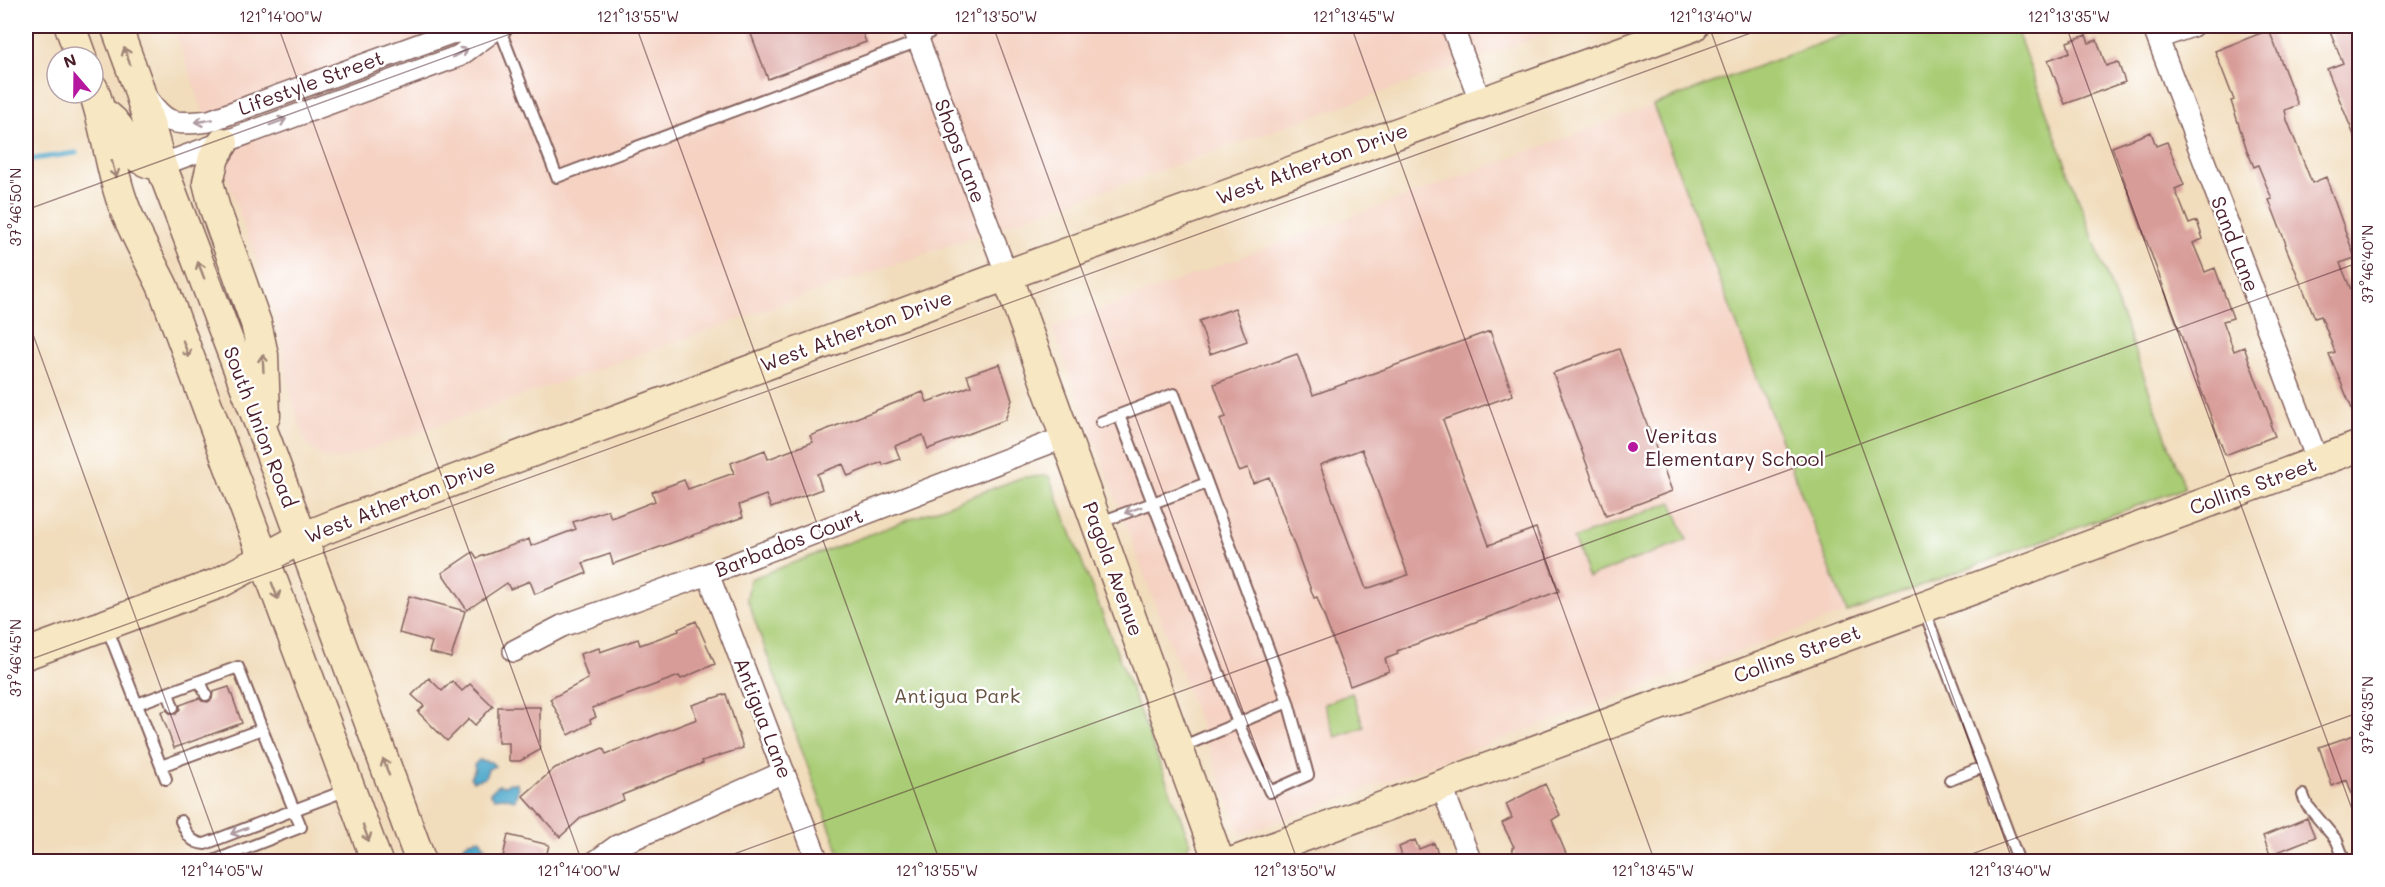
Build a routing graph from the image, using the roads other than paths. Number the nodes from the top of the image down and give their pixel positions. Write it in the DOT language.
graph roads {
  1 [pos="70,26"];
  2 [pos="116,26"];
  3 [pos="500,26"];
  4 [pos="938,26"];
  5 [pos="1452,26"];
  6 [pos="1693,26"];
  7 [pos="2192,26"];
  8 [pos="2155,32"];
  9 [pos="916,33"];
  10 [pos="77,45"];
  11 [pos="138,86"];
  12 [pos="1481,103"];
  13 [pos="98,105"];
  14 [pos="101,105"];
  15 [pos="223,143"];
  16 [pos="161,165"];
  17 [pos="1007,276"];
  18 [pos="1119,415"];
  19 [pos="1101,422"];
  20 [pos="1065,437"];
  21 [pos="267,442"];
  22 [pos="2360,446"];
  23 [pos="2318,462"];
  24 [pos="1207,483"];
  25 [pos="1153,503"];
  26 [pos="1097,523"];
  27 [pos="302,537"];
  28 [pos="262,558"];
  29 [pos="708,574"];
  30 [pos="1922,607"];
  31 [pos="106,625"];
  32 [pos="514,651"];
  33 [pos="26,654"];
  34 [pos="200,681"];
  35 [pos="168,693"];
  36 [pos="206,695"];
  37 [pos="1288,702"];
  38 [pos="137,704"];
  39 [pos="174,707"];
  40 [pos="1238,723"];
  41 [pos="262,729"];
  42 [pos="220,731"];
  43 [pos="224,742"];
  44 [pos="187,743"];
  45 [pos="1178,749"];
  46 [pos="192,754"];
  47 [pos="161,765"];
  48 [pos="1983,767"];
  49 [pos="784,772"];
  50 [pos="166,779"];
  51 [pos="1950,780"];
  52 [pos="1441,785"];
  53 [pos="350,789"];
  54 [pos="2302,795"];
  55 [pos="294,810"];
  56 [pos="181,822"];
  57 [pos="211,861"];
  58 [pos="376,861"];
  59 [pos="421,861"];
  60 [pos="595,861"];
  61 [pos="818,861"];
  62 [pos="1219,861"];
  63 [pos="1234,861"];
  64 [pos="1471,861"];
  65 [pos="2019,861"];
  66 [pos="2345,861"];
  1 -- 10 [label="street"];
  11 -- 2 [label="street, South Union Road, one-way"];
  3 -- 9 [label="lane"];
  3 -- 11 [label="street, Lifestyle Street, one-way"];
  15 -- 3 [label="street, Lifestyle Street, one-way"];
  4 -- 9 [label="lane"];
  5 -- 12 [label="street"];
  6 -- 12 [label="street, West Atherton Drive"];
  7 -- 8 [label="street"];
  8 -- 23 [label="street, Sand Lane"];
  9 -- 17 [label="street, Shops Lane"];
  11 -- 16 [label="street, South Union Road"];
  12 -- 17 [label="street, West Atherton Drive"];
  13 -- 28 [label="street, one-way"];
  14 -- 16 [label="street"];
  15 -- 16 [label="street, Lifestyle Street"];
  21 -- 15 [label="street, one-way"];
  21 -- 16 [label="street, South Union Road, one-way"];
  17 -- 20 [label="street, Pagola Avenue"];
  17 -- 27 [label="street, West Atherton Drive"];
  18 -- 19 [label="lane"];
  18 -- 24 [label="lane"];
  18 -- 25 [label="lane"];
  20 -- 26 [label="street, Pagola Avenue"];
  20 -- 29 [label="street, Barbados Court"];
  21 -- 27 [label="street, South Union Road"];
  22 -- 23 [label="street, Collins Street"];
  23 -- 30 [label="street, Collins Street"];
  24 -- 25 [label="lane"];
  24 -- 37 [label="lane"];
  25 -- 26 [label="lane, one-way"];
  25 -- 40 [label="lane"];
  26 -- 45 [label="street, Pagola Avenue"];
  27 -- 28 [label="street, West Atherton Drive"];
  59 -- 27 [label="street, South Union Road, one-way"];
  28 -- 31 [label="street, West Atherton Drive"];
  28 -- 53 [label="street, one-way"];
  29 -- 32 [label="street, Barbados Court"];
  29 -- 49 [label="street, Antigua Lane"];
  30 -- 48 [label="lane"];
  30 -- 52 [label="street, Collins Street"];
  31 -- 33 [label="street, West Atherton Drive"];
  31 -- 38 [label="lane"];
  34 -- 35 [label="lane"];
  34 -- 36 [label="lane"];
  34 -- 41 [label="lane"];
  35 -- 38 [label="lane"];
  35 -- 39 [label="lane"];
  37 -- 40 [label="lane"];
  37 -- 40 [label="lane"];
  38 -- 47 [label="lane"];
  40 -- 45 [label="lane"];
  41 -- 43 [label="lane"];
  41 -- 55 [label="lane"];
  42 -- 43 [label="lane"];
  43 -- 46 [label="lane"];
  44 -- 46 [label="lane"];
  45 -- 62 [label="street, Pagola Avenue"];
  46 -- 47 [label="lane"];
  47 -- 50 [label="lane"];
  48 -- 51 [label="lane"];
  48 -- 65 [label="lane"];
  49 -- 60 [label="street"];
  49 -- 61 [label="street, Antigua Lane"];
  52 -- 63 [label="street, Collins Street"];
  52 -- 64 [label="street"];
  53 -- 55 [label="lane"];
  53 -- 58 [label="street, one-way"];
  54 -- 66 [label="lane"];
  55 -- 56 [label="lane, one-way"];
  55 -- 57 [label="lane"];
}
